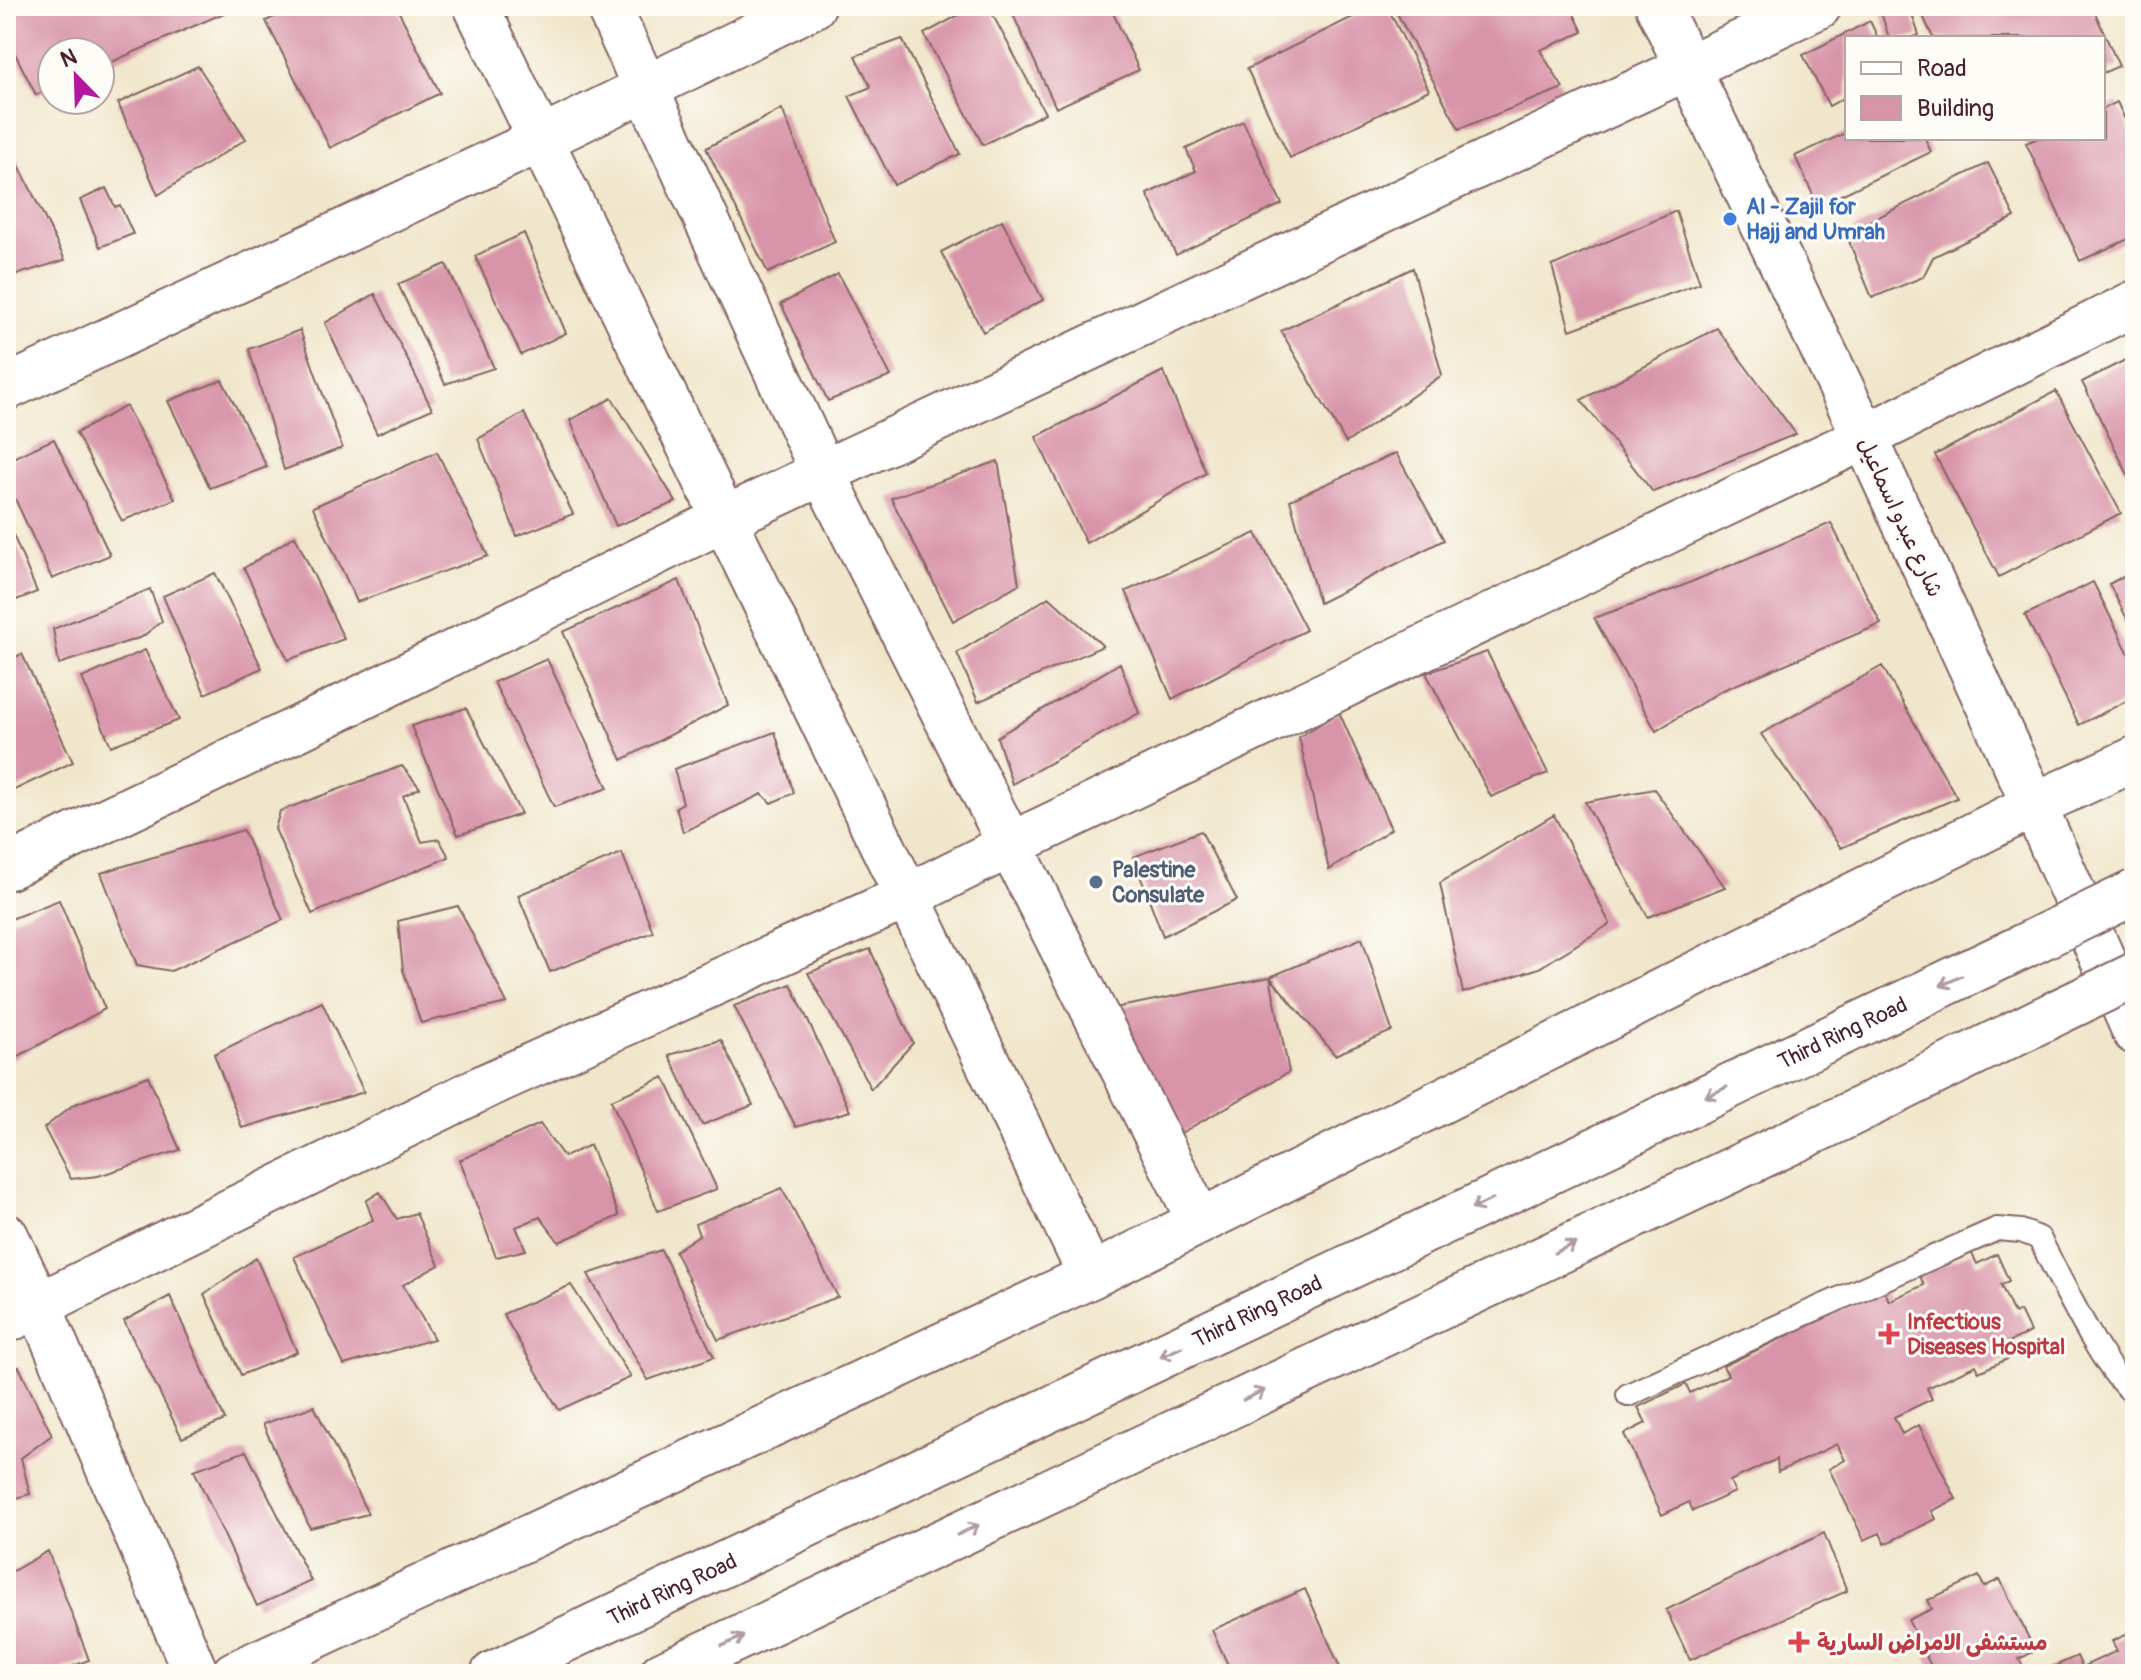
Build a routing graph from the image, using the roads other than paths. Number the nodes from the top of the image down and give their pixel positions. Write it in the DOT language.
graph roads {
  1 [pos="476,6"];
  2 [pos="608,6"];
  3 [pos="813,6"];
  4 [pos="1658,6"];
  5 [pos="1819,6"];
  6 [pos="1688,69"];
  7 [pos="645,87"];
  8 [pos="542,139"];
  9 [pos="2135,303"];
  10 [pos="6,388"];
  11 [pos="1865,437"];
  12 [pos="823,473"];
  13 [pos="724,519"];
  14 [pos="2135,759"];
  15 [pos="2034,805"];
  16 [pos="1010,845"];
  17 [pos="6,868"];
  18 [pos="2135,892"];
  19 [pos="908,896"];
  20 [pos="2135,975"];
  21 [pos="2135,1032"];
  22 [pos="1199,1220"];
  23 [pos="6,1236"];
  24 [pos="1091,1276"];
  25 [pos="22,1314"];
  26 [pos="2135,1393"];
  27 [pos="1628,1395"];
  28 [pos="196,1674"];
  29 [pos="234,1674"];
  30 [pos="493,1674"];
  31 [pos="662,1674"];
  1 -- 8 [label="main road"];
  2 -- 7 [label="main road"];
  3 -- 7 [label="main road"];
  4 -- 6 [label="main road, شارع عبدو اسماعيل"];
  5 -- 6 [label="main road"];
  6 -- 11 [label="main road, شارع عبدو اسماعيل"];
  6 -- 12 [label="main road"];
  7 -- 8 [label="main road"];
  7 -- 12 [label="main road"];
  8 -- 10 [label="main road"];
  8 -- 13 [label="main road"];
  9 -- 11 [label="main road"];
  11 -- 15 [label="main road, شارع عبدو اسماعيل"];
  11 -- 16 [label="main road"];
  12 -- 13 [label="main road"];
  12 -- 16 [label="main road"];
  13 -- 17 [label="main road"];
  13 -- 19 [label="main road"];
  14 -- 15 [label="main road"];
  15 -- 21 [label="main road, شارع عبدو اسماعيل"];
  15 -- 22 [label="main road"];
  16 -- 19 [label="main road"];
  16 -- 22 [label="main road"];
  18 -- 30 [label="main road, Third Ring Road, one-way, bridge"];
  19 -- 24 [label="main road"];
  19 -- 25 [label="main road"];
  31 -- 20 [label="main road, one-way, bridge"];
  22 -- 24 [label="main road"];
  23 -- 25 [label="main road"];
  24 -- 29 [label="main road"];
  25 -- 28 [label="main road"];
  26 -- 27 [label="lane"];
}
